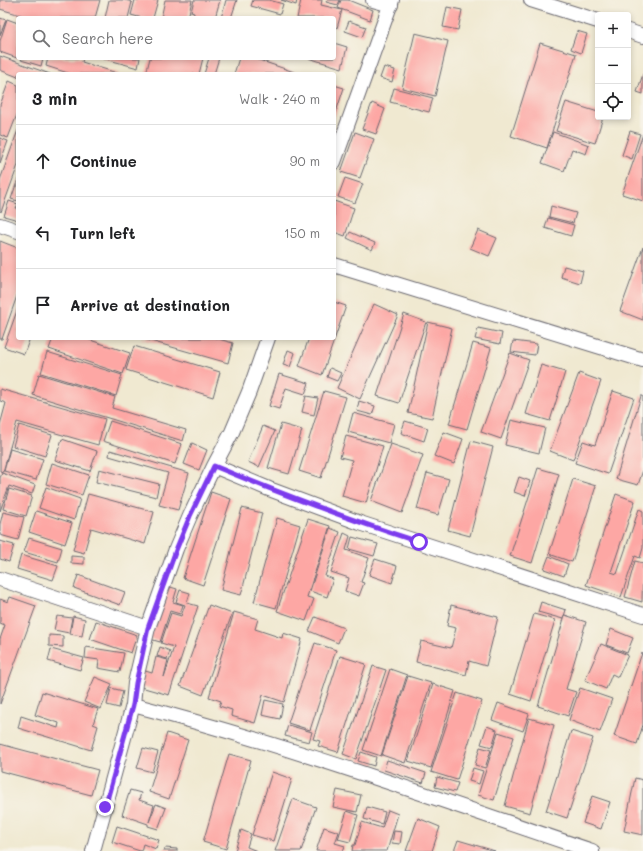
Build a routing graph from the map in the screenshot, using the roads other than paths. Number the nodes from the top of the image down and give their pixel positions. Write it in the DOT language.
graph roads {
  1 [pos="373,0"];
  2 [pos="530,0"];
  3 [pos="392,3"];
  4 [pos="595,20"];
  5 [pos="631,32"];
  6 [pos="643,36"];
  7 [pos="336,157"];
  8 [pos="0,225"];
  9 [pos="16,230"];
  10 [pos="336,267"];
  11 [pos="267,340"];
  12 [pos="643,360"];
  13 [pos="214,466"];
  14 [pos="0,579"];
  15 [pos="643,615"];
  16 [pos="148,628"];
  17 [pos="133,705"];
  18 [pos="92,851"];
  19 [pos="592,851"];
  1 -- 3 [label="street"];
  2 -- 4 [label="street"];
  3 -- 7 [label="street"];
  5 -- 6 [label="street"];
  8 -- 9 [label="street"];
  10 -- 12 [label="street"];
  11 -- 13 [label="street"];
  13 -- 15 [label="street"];
  13 -- 16 [label="street"];
  14 -- 16 [label="street"];
  16 -- 17 [label="street"];
  17 -- 18 [label="street"];
  17 -- 19 [label="street"];
}
